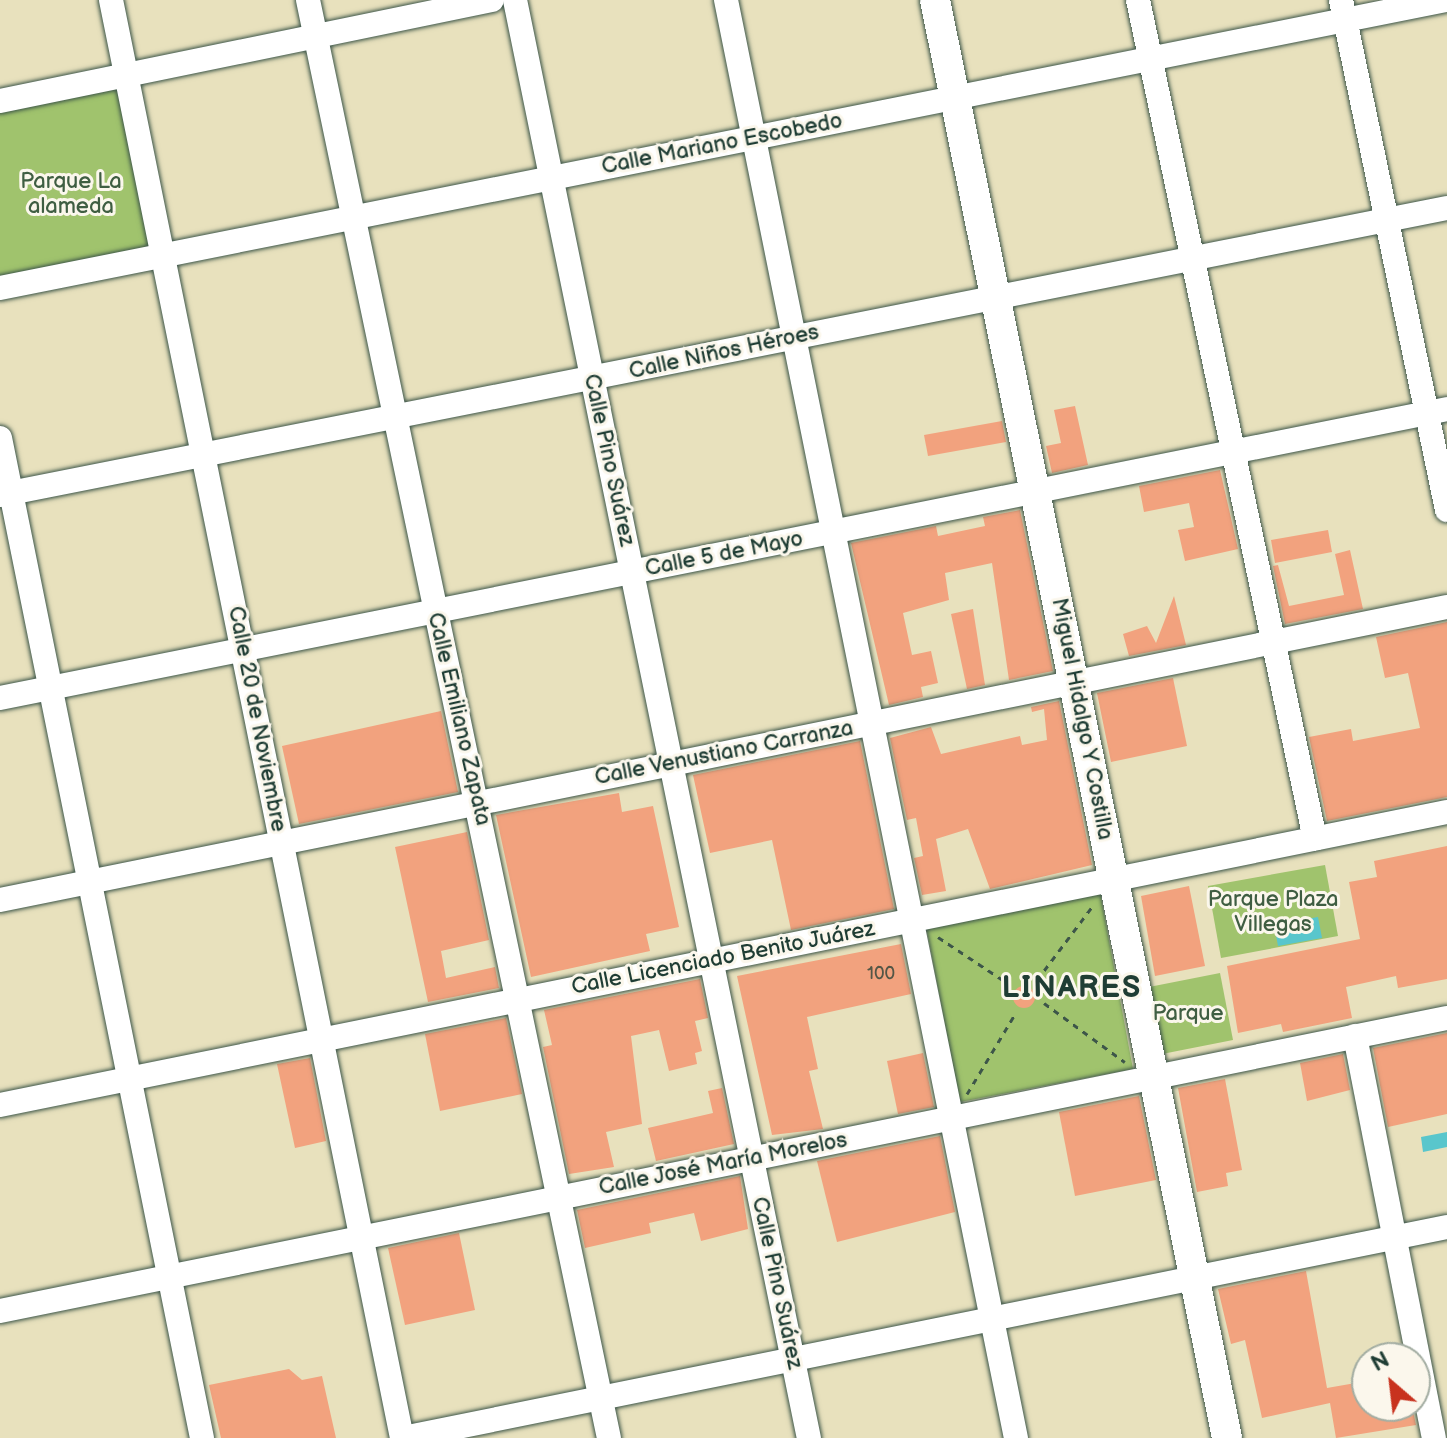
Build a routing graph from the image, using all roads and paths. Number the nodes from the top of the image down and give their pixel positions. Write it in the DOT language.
graph roads {
  1 [pos="111,0"];
  2 [pos="308,0"];
  3 [pos="492,0"];
  4 [pos="515,0"];
  5 [pos="726,0"];
  6 [pos="935,0"];
  7 [pos="1138,0"];
  8 [pos="1445,0"];
  9 [pos="1343,10"];
  10 [pos="316,36"];
  11 [pos="1150,58"];
  12 [pos="126,75"];
  13 [pos="954,97"];
  14 [pos="0,101"];
  15 [pos="754,138"];
  16 [pos="552,178"];
  17 [pos="1447,208"];
  18 [pos="353,218"];
  19 [pos="1387,220"];
  20 [pos="1192,255"];
  21 [pos="163,256"];
  22 [pos="0,288"];
  23 [pos="996,296"];
  24 [pos="794,338"];
  25 [pos="593,379"];
  26 [pos="1437,412"];
  27 [pos="394,418"];
  28 [pos="0,438"];
  29 [pos="1234,452"];
  30 [pos="203,455"];
  31 [pos="1036,490"];
  32 [pos="6,494"];
  33 [pos="1447,510"];
  34 [pos="833,532"];
  35 [pos="632,572"];
  36 [pos="1447,607"];
  37 [pos="433,611"];
  38 [pos="1274,642"];
  39 [pos="243,649"];
  40 [pos="1075,681"];
  41 [pos="51,688"];
  42 [pos="0,698"];
  43 [pos="872,723"];
  44 [pos="671,764"];
  45 [pos="480,803"];
  46 [pos="1447,812"];
  47 [pos="1315,839"];
  48 [pos="282,843"];
  49 [pos="90,882"];
  50 [pos="1104,890"];
  51 [pos="0,900"];
  52 [pos="1081,904"];
  53 [pos="1099,916"];
  54 [pos="922,926"];
  55 [pos="947,930"];
  56 [pos="935,947"];
  57 [pos="711,961"];
  58 [pos="1037,980"];
  59 [pos="1009,984"];
  60 [pos="519,1000"];
  61 [pos="1044,1003"];
  62 [pos="1015,1014"];
  63 [pos="1447,1018"];
  64 [pos="1355,1036"];
  65 [pos="322,1040"];
  66 [pos="1126,1050"];
  67 [pos="1114,1068"];
  68 [pos="1140,1070"];
  69 [pos="130,1079"];
  70 [pos="962,1082"];
  71 [pos="980,1094"];
  72 [pos="965,1097"];
  73 [pos="0,1105"];
  74 [pos="951,1118"];
  75 [pos="752,1158"];
  76 [pos="560,1196"];
  77 [pos="1447,1227"];
  78 [pos="361,1237"];
  79 [pos="1394,1237"];
  80 [pos="170,1276"];
  81 [pos="1195,1278"];
  82 [pos="0,1311"];
  83 [pos="992,1320"];
  84 [pos="793,1360"];
  85 [pos="601,1399"];
  86 [pos="1433,1436"];
  87 [pos="202,1438"];
  88 [pos="402,1438"];
  89 [pos="609,1438"];
  90 [pos="809,1438"];
  91 [pos="1016,1438"];
  92 [pos="1227,1438"];
  1 -- 12 [label="street, Calle 20 de Noviembre"];
  2 -- 10 [label="street, Calle Emiliano Zapata"];
  3 -- 10 [label="street"];
  4 -- 16 [label="street, Calle Pino Suárez"];
  5 -- 15 [label="street"];
  6 -- 13 [label="main road, Miguel Hidalgo Y Costilla"];
  7 -- 11 [label="street"];
  8 -- 9 [label="street, Calle Mariano Escobedo"];
  9 -- 11 [label="street, Calle Mariano Escobedo"];
  9 -- 19 [label="street"];
  10 -- 12 [label="street"];
  10 -- 18 [label="street, Calle Emiliano Zapata"];
  11 -- 13 [label="street, Calle Mariano Escobedo"];
  11 -- 20 [label="street"];
  12 -- 14 [label="street"];
  12 -- 21 [label="street, Calle 20 de Noviembre"];
  13 -- 15 [label="street, Calle Mariano Escobedo"];
  13 -- 23 [label="main road, Miguel Hidalgo Y Costilla"];
  15 -- 16 [label="street, Calle Mariano Escobedo"];
  15 -- 24 [label="street"];
  16 -- 18 [label="street, Calle Mariano Escobedo"];
  16 -- 25 [label="street, Calle Pino Suárez"];
  17 -- 19 [label="street, Calle Niños Héroes"];
  18 -- 21 [label="street, Calle Mariano Escobedo"];
  18 -- 27 [label="street, Calle Emiliano Zapata"];
  19 -- 20 [label="street, Calle Niños Héroes"];
  19 -- 26 [label="street"];
  20 -- 23 [label="street, Calle Niños Héroes"];
  20 -- 29 [label="street"];
  21 -- 22 [label="street, Calle Mariano Escobedo"];
  21 -- 30 [label="street, Calle 20 de Noviembre"];
  23 -- 24 [label="street, Calle Niños Héroes"];
  23 -- 31 [label="main road, Miguel Hidalgo Y Costilla"];
  24 -- 25 [label="street, Calle Niños Héroes"];
  24 -- 34 [label="street"];
  25 -- 27 [label="street, Calle Niños Héroes"];
  25 -- 35 [label="street, Calle Pino Suárez"];
  26 -- 29 [label="street, Calle 5 de Mayo"];
  26 -- 33 [label="street"];
  27 -- 30 [label="street, Calle Niños Héroes"];
  27 -- 37 [label="street, Calle Emiliano Zapata"];
  28 -- 32 [label="street"];
  29 -- 31 [label="street, Calle 5 de Mayo"];
  29 -- 38 [label="street"];
  30 -- 32 [label="street, Calle Niños Héroes"];
  30 -- 39 [label="street, Calle 20 de Noviembre"];
  31 -- 34 [label="street, Calle 5 de Mayo"];
  31 -- 40 [label="main road, Miguel Hidalgo Y Costilla"];
  32 -- 41 [label="street"];
  34 -- 35 [label="street, Calle 5 de Mayo"];
  34 -- 43 [label="street"];
  35 -- 37 [label="street, Calle 5 de Mayo"];
  35 -- 44 [label="street, Calle Pino Suárez"];
  36 -- 38 [label="street, Calle Venustiano Carranza"];
  37 -- 39 [label="street, Calle 5 de Mayo"];
  37 -- 45 [label="street, Calle Emiliano Zapata"];
  38 -- 40 [label="street, Calle Venustiano Carranza"];
  38 -- 47 [label="street"];
  39 -- 41 [label="street, Calle 5 de Mayo"];
  39 -- 48 [label="street, Calle 20 de Noviembre"];
  40 -- 43 [label="street, Calle Venustiano Carranza"];
  40 -- 50 [label="main road, Miguel Hidalgo Y Costilla"];
  41 -- 42 [label="street, Calle 5 de Mayo"];
  41 -- 49 [label="street"];
  43 -- 44 [label="street, Calle Venustiano Carranza"];
  43 -- 54 [label="street"];
  44 -- 45 [label="street, Calle Venustiano Carranza"];
  44 -- 57 [label="street, Calle Pino Suárez"];
  45 -- 48 [label="street, Calle Venustiano Carranza"];
  45 -- 60 [label="street, Calle Emiliano Zapata"];
  46 -- 47 [label="street, Calle Licenciado Benito Juárez"];
  47 -- 50 [label="street, Calle Licenciado Benito Juárez"];
  48 -- 49 [label="street, Calle Venustiano Carranza"];
  48 -- 65 [label="street, Calle 20 de Noviembre"];
  49 -- 51 [label="street, Calle Venustiano Carranza"];
  49 -- 69 [label="street"];
  50 -- 52 [label="path"];
  50 -- 53 [label="path"];
  50 -- 54 [label="street, Calle Licenciado Benito Juárez"];
  50 -- 58 [label="path"];
  50 -- 68 [label="main road, Miguel Hidalgo Y Costilla"];
  54 -- 55 [label="path"];
  54 -- 56 [label="path"];
  54 -- 57 [label="street, Calle Licenciado Benito Juárez"];
  54 -- 59 [label="path"];
  54 -- 74 [label="street"];
  57 -- 60 [label="street, Calle Licenciado Benito Juárez"];
  57 -- 75 [label="street, Calle Pino Suárez"];
  60 -- 65 [label="street, Calle Licenciado Benito Juárez"];
  60 -- 76 [label="street, Calle Emiliano Zapata"];
  61 -- 68 [label="path"];
  62 -- 72 [label="path"];
  63 -- 64 [label="street, Calle José María Morelos"];
  64 -- 68 [label="street, Calle José María Morelos"];
  64 -- 79 [label="street"];
  65 -- 69 [label="street, Calle Licenciado Benito Juárez"];
  65 -- 78 [label="street, Calle 20 de Noviembre"];
  66 -- 68 [label="path"];
  67 -- 68 [label="path"];
  68 -- 74 [label="street, Calle José María Morelos"];
  68 -- 81 [label="main road, Miguel Hidalgo Y Costilla"];
  69 -- 73 [label="street, Calle Licenciado Benito Juárez"];
  69 -- 80 [label="street"];
  70 -- 72 [label="path"];
  71 -- 72 [label="path"];
  74 -- 75 [label="street, Calle José María Morelos"];
  74 -- 83 [label="street"];
  75 -- 76 [label="street, Calle José María Morelos"];
  75 -- 84 [label="street, Calle Pino Suárez"];
  76 -- 78 [label="street, Calle José María Morelos"];
  76 -- 85 [label="street, Calle Emiliano Zapata"];
  77 -- 79 [label="street"];
  78 -- 80 [label="street, Calle José María Morelos"];
  78 -- 88 [label="street, Calle 20 de Noviembre"];
  79 -- 81 [label="street"];
  79 -- 86 [label="street"];
  80 -- 82 [label="street, Calle José María Morelos"];
  80 -- 87 [label="street"];
  81 -- 83 [label="street"];
  81 -- 92 [label="main road, Miguel Hidalgo Y Costilla"];
  83 -- 84 [label="street"];
  83 -- 91 [label="street"];
  84 -- 85 [label="street"];
  84 -- 90 [label="street, Calle Pino Suárez"];
  85 -- 88 [label="street"];
  85 -- 89 [label="street, Calle Emiliano Zapata"];
}
